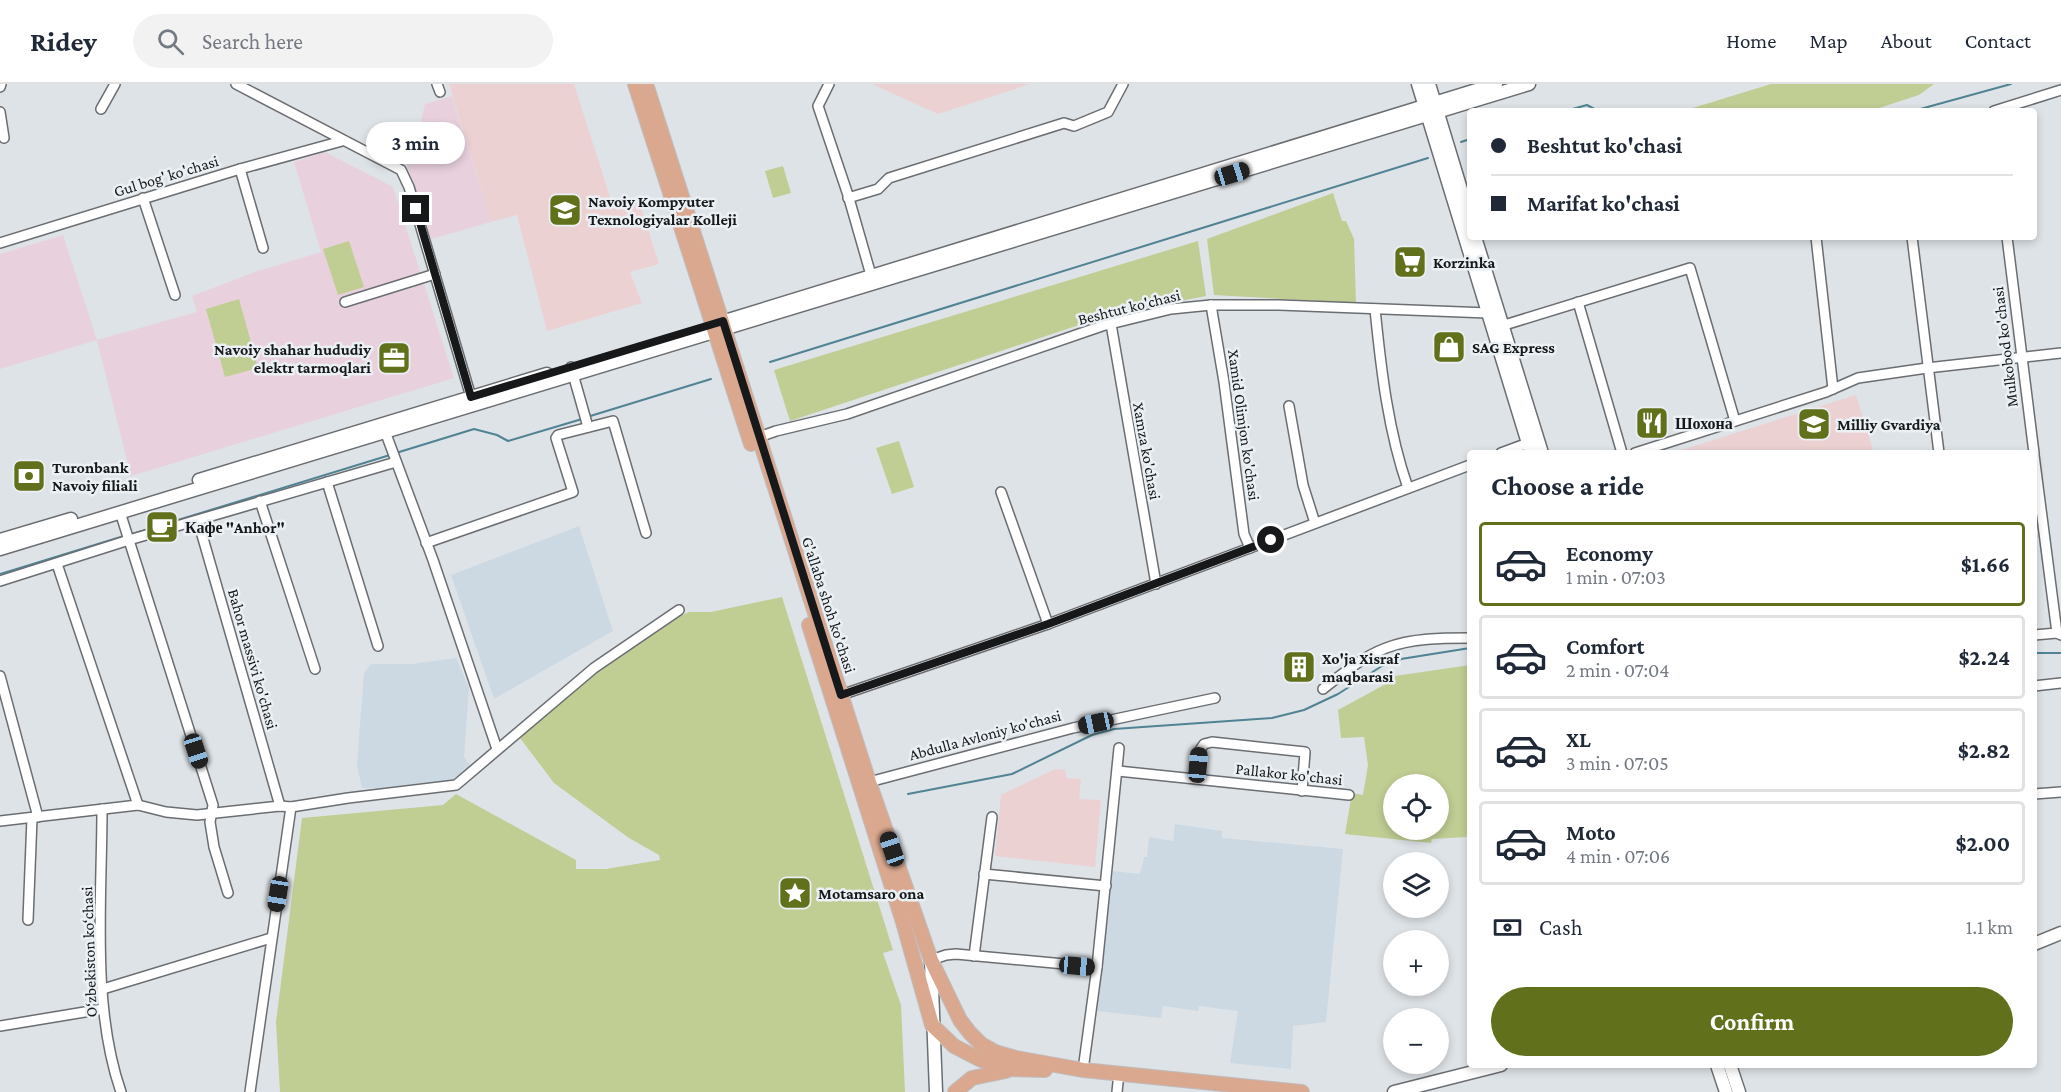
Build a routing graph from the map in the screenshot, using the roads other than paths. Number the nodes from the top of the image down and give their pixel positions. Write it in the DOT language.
graph roads {
  1 [pos="115,84"];
  2 [pos="236,84"];
  3 [pos="635,84"];
  4 [pos="646,84"];
  5 [pos="829,84"];
  6 [pos="1123,84"];
  7 [pos="1418,84"];
  8 [pos="1429,84"];
  9 [pos="1496,84"];
  10 [pos="1529,84"];
  11 [pos="2061,90"];
  12 [pos="2004,108"];
  13 [pos="101,109"];
  14 [pos="1431,109"];
  15 [pos="0,112"];
  16 [pos="4,138"];
  17 [pos="342,141"];
  18 [pos="240,169"];
  19 [pos="143,198"];
  20 [pos="848,198"];
  21 [pos="1467,211"];
  22 [pos="1467,238"];
  23 [pos="1468,240"];
  24 [pos="1476,240"];
  25 [pos="1816,240"];
  26 [pos="1912,240"];
  27 [pos="2007,240"];
  28 [pos="0,243"];
  29 [pos="263,248"];
  30 [pos="435,274"];
  31 [pos="872,280"];
  32 [pos="175,295"];
  33 [pos="345,302"];
  34 [pos="1578,302"];
  35 [pos="1211,305"];
  36 [pos="1375,309"];
  37 [pos="1488,313"];
  38 [pos="1111,324"];
  39 [pos="720,327"];
  40 [pos="1498,327"];
  41 [pos="2061,353"];
  42 [pos="2021,356"];
  43 [pos="1927,368"];
  44 [pos="572,371"];
  45 [pos="1833,389"];
  46 [pos="471,397"];
  47 [pos="1289,406"];
  48 [pos="1735,421"];
  49 [pos="588,427"];
  50 [pos="384,429"];
  51 [pos="759,437"];
  52 [pos="1529,448"];
  53 [pos="1541,450"];
  54 [pos="1621,450"];
  55 [pos="1644,450"];
  56 [pos="1939,450"];
  57 [pos="2033,450"];
  58 [pos="396,462"];
  59 [pos="1467,466"];
  60 [pos="2037,476"];
  61 [pos="327,482"];
  62 [pos="1408,488"];
  63 [pos="1001,492"];
  64 [pos="260,501"];
  65 [pos="120,512"];
  66 [pos="198,520"];
  67 [pos="1315,523"];
  68 [pos="646,533"];
  69 [pos="129,540"];
  70 [pos="1,543"];
  71 [pos="426,543"];
  72 [pos="1250,548"];
  73 [pos="57,564"];
  74 [pos="0,581"];
  75 [pos="1156,584"];
  76 [pos="679,610"];
  77 [pos="1048,624"];
  78 [pos="2059,634"];
  79 [pos="2037,635"];
  80 [pos="1467,638"];
  81 [pos="378,646"];
  82 [pos="315,669"];
  83 [pos="0,676"];
  84 [pos="2061,683"];
  85 [pos="2037,686"];
  86 [pos="1323,689"];
  87 [pos="841,695"];
  88 [pos="1215,698"];
  89 [pos="1119,748"];
  90 [pos="497,749"];
  91 [pos="1118,771"];
  92 [pos="1197,779"];
  93 [pos="869,782"];
  94 [pos="1302,790"];
  95 [pos="2061,792"];
  96 [pos="2037,794"];
  97 [pos="1349,795"];
  98 [pos="138,805"];
  99 [pos="280,806"];
  100 [pos="291,807"];
  101 [pos="102,809"];
  102 [pos="212,814"];
  103 [pos="992,817"];
  104 [pos="35,818"];
  105 [pos="0,821"];
  106 [pos="984,874"];
  107 [pos="1106,886"];
  108 [pos="228,893"];
  109 [pos="28,920"];
  110 [pos="2061,933"];
  111 [pos="271,938"];
  112 [pos="2037,943"];
  113 [pos="975,956"];
  114 [pos="931,960"];
  115 [pos="1097,967"];
  116 [pos="103,989"];
  117 [pos="104,1009"];
  118 [pos="932,1025"];
  119 [pos="0,1026"];
  120 [pos="1489,1068"];
  121 [pos="1719,1068"];
  122 [pos="1731,1068"];
  123 [pos="1019,1070"];
  124 [pos="1083,1070"];
  125 [pos="1119,1073"];
  126 [pos="1400,1091"];
  127 [pos="122,1092"];
  128 [pos="250,1092"];
  129 [pos="936,1092"];
  130 [pos="955,1092"];
  131 [pos="1117,1092"];
  132 [pos="1302,1092"];
  133 [pos="1726,1092"];
  134 [pos="1739,1092"];
  1 -- 13 [label="street"];
  2 -- 17 [label="street"];
  3 -- 39 [label="main road, G'allaba shoh ko'chasi"];
  4 -- 39 [label="main road"];
  5 -- 20 [label="street"];
  6 -- 20 [label="street"];
  7 -- 14 [label="main road"];
  8 -- 14 [label="main road"];
  9 -- 14 [label="main road"];
  10 -- 14 [label="main road"];
  11 -- 12 [label="street"];
  14 -- 21 [label="main road"];
  14 -- 22 [label="main road"];
  14 -- 31 [label="main road"];
  15 -- 16 [label="street"];
  17 -- 18 [label="street, Gul bog' ko'chasi"];
  17 -- 30 [label="street"];
  18 -- 19 [label="street, Gul bog' ko'chasi"];
  18 -- 29 [label="street"];
  19 -- 28 [label="street, Gul bog' ko'chasi"];
  19 -- 32 [label="street"];
  20 -- 31 [label="street"];
  23 -- 37 [label="main road"];
  24 -- 40 [label="main road"];
  25 -- 45 [label="street"];
  26 -- 43 [label="street"];
  27 -- 42 [label="street, Mulkobod ko'chasi"];
  30 -- 33 [label="street"];
  30 -- 46 [label="street"];
  31 -- 39 [label="main road"];
  34 -- 40 [label="street"];
  34 -- 48 [label="street"];
  34 -- 54 [label="street"];
  35 -- 36 [label="street, Beshtut ko'chasi"];
  35 -- 38 [label="street, Beshtut ko'chasi"];
  35 -- 72 [label="street, Xamid Olimjon ko'chasi"];
  36 -- 37 [label="street, Beshtut ko'chasi"];
  36 -- 62 [label="street"];
  37 -- 40 [label="main road"];
  38 -- 51 [label="street, Beshtut ko'chasi"];
  38 -- 75 [label="street, Xamza ko'chasi"];
  39 -- 44 [label="main road"];
  39 -- 51 [label="main road, G'allaba shoh ko'chasi"];
  39 -- 118 [label="main road, G'allaba shoh ko'chasi"];
  40 -- 52 [label="main road"];
  40 -- 53 [label="main road"];
  41 -- 42 [label="street"];
  42 -- 43 [label="street"];
  42 -- 57 [label="street, Mulkobod ko'chasi"];
  43 -- 45 [label="street"];
  43 -- 56 [label="street"];
  44 -- 46 [label="main road"];
  44 -- 49 [label="street"];
  44 -- 50 [label="main road"];
  45 -- 48 [label="street"];
  46 -- 50 [label="main road"];
  47 -- 67 [label="street"];
  48 -- 55 [label="street"];
  49 -- 68 [label="street"];
  49 -- 71 [label="street"];
  50 -- 58 [label="street"];
  50 -- 65 [label="main road"];
  50 -- 70 [label="main road"];
  51 -- 87 [label="main road, G'allaba shoh ko'chasi"];
  58 -- 61 [label="street"];
  58 -- 71 [label="street"];
  59 -- 62 [label="street"];
  60 -- 78 [label="street, Mulkobod ko'chasi"];
  61 -- 64 [label="street"];
  61 -- 81 [label="street"];
  62 -- 67 [label="street"];
  63 -- 77 [label="street"];
  64 -- 66 [label="street"];
  64 -- 82 [label="street"];
  65 -- 69 [label="street"];
  65 -- 70 [label="main road"];
  66 -- 69 [label="street"];
  66 -- 99 [label="street, Bahor massivi ko'chasi"];
  67 -- 72 [label="street"];
  69 -- 73 [label="street"];
  69 -- 102 [label="street"];
  71 -- 90 [label="street"];
  72 -- 75 [label="street"];
  73 -- 74 [label="street"];
  73 -- 98 [label="street"];
  75 -- 77 [label="street"];
  76 -- 90 [label="street"];
  77 -- 87 [label="street"];
  78 -- 79 [label="street"];
  80 -- 86 [label="street"];
  83 -- 104 [label="street"];
  84 -- 85 [label="street"];
  87 -- 93 [label="main road, G'allaba shoh ko'chasi"];
  88 -- 93 [label="street, Abdulla Avloniy ko'chasi"];
  89 -- 91 [label="street"];
  90 -- 100 [label="street"];
  91 -- 92 [label="street, Pallakor ko'chasi"];
  91 -- 107 [label="street"];
  92 -- 94 [label="street, Pallakor ko'chasi"];
  92 -- 94 [label="street"];
  93 -- 114 [label="main road, G'allaba shoh ko'chasi"];
  94 -- 97 [label="street, Pallakor ko'chasi"];
  95 -- 96 [label="street"];
  98 -- 101 [label="street"];
  98 -- 102 [label="street"];
  99 -- 100 [label="street"];
  99 -- 102 [label="street"];
  100 -- 111 [label="street"];
  101 -- 104 [label="street"];
  101 -- 116 [label="street, O‘zbekiston ko‘chasi"];
  102 -- 108 [label="street"];
  103 -- 106 [label="street"];
  104 -- 105 [label="street"];
  104 -- 109 [label="street"];
  106 -- 107 [label="street"];
  106 -- 113 [label="street"];
  107 -- 115 [label="street"];
  110 -- 112 [label="main road"];
  111 -- 116 [label="street"];
  111 -- 128 [label="street"];
  113 -- 114 [label="street"];
  113 -- 115 [label="street"];
  114 -- 118 [label="main road, G'allaba shoh ko'chasi"];
  114 -- 124 [label="main road"];
  115 -- 124 [label="street"];
  116 -- 117 [label="street, O‘zbekiston ko‘chasi"];
  117 -- 119 [label="street"];
  117 -- 127 [label="street, O‘zbekiston ko‘chasi"];
  118 -- 123 [label="main road"];
  118 -- 129 [label="main road"];
  120 -- 126 [label="main road"];
  121 -- 133 [label="main road"];
  122 -- 134 [label="main road"];
  123 -- 124 [label="main road"];
  123 -- 130 [label="main road"];
  124 -- 125 [label="main road"];
  125 -- 131 [label="street"];
  125 -- 132 [label="main road"];
}
